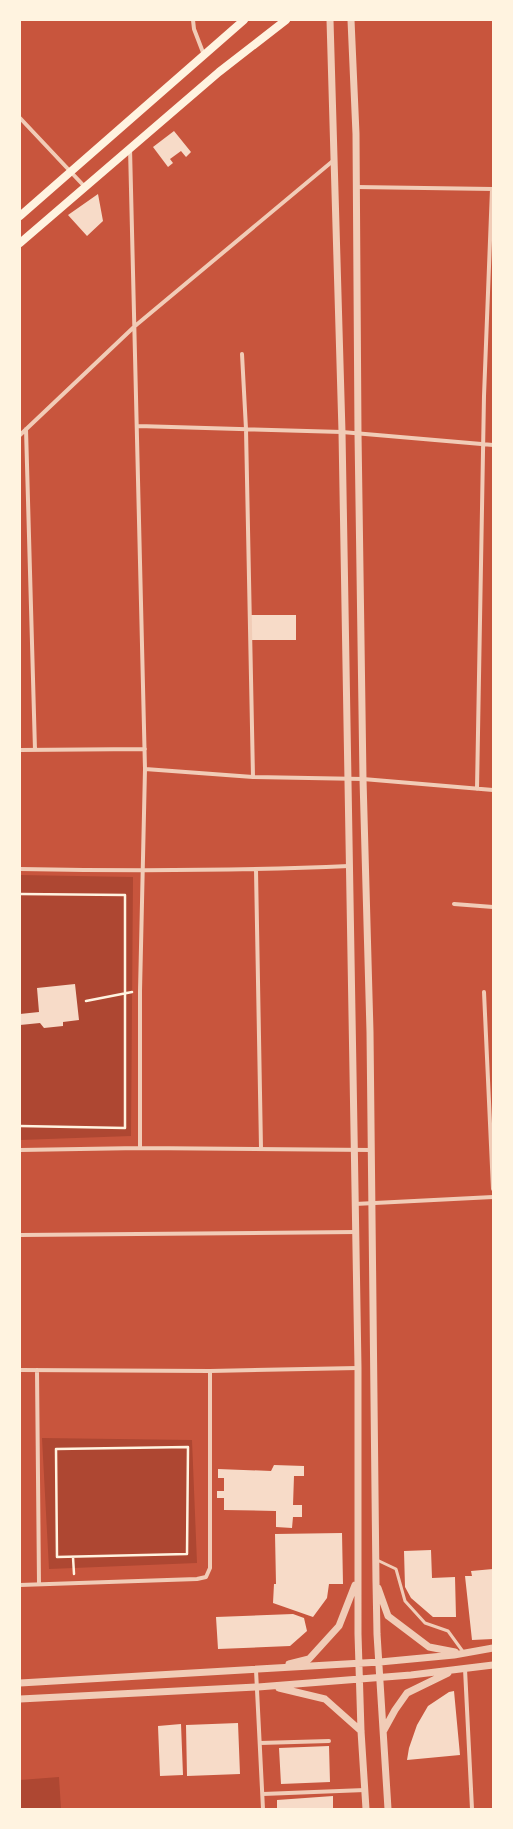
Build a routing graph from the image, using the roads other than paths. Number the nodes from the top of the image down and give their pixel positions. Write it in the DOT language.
graph roads {
  1 [pos="194,20"];
  2 [pos="244,20"];
  3 [pos="286,20"];
  4 [pos="330,20"];
  5 [pos="351,20"];
  6 [pos="204,55"];
  7 [pos="20,118"];
  8 [pos="130,148"];
  9 [pos="335,160"];
  10 [pos="71,172"];
  11 [pos="356,186"];
  12 [pos="85,187"];
  13 [pos="493,189"];
  14 [pos="20,216"];
  15 [pos="20,243"];
  16 [pos="135,326"];
  17 [pos="242,354"];
  18 [pos="138,426"];
  19 [pos="26,429"];
  20 [pos="246,429"];
  21 [pos="342,432"];
  22 [pos="358,433"];
  23 [pos="20,435"];
  24 [pos="483,444"];
  25 [pos="493,445"];
  26 [pos="145,749"];
  27 [pos="20,750"];
  28 [pos="35,750"];
  29 [pos="145,770"];
  30 [pos="253,777"];
  31 [pos="348,779"];
  32 [pos="363,779"];
  33 [pos="477,789"];
  34 [pos="493,790"];
  35 [pos="349,866"];
  36 [pos="20,869"];
  37 [pos="256,870"];
  38 [pos="144,871"];
  39 [pos="454,904"];
  40 [pos="493,907"];
  41 [pos="484,992"];
  42 [pos="140,1148"];
  43 [pos="261,1148"];
  44 [pos="20,1150"];
  45 [pos="354,1150"];
  46 [pos="371,1150"];
  47 [pos="493,1189"];
  48 [pos="493,1197"];
  49 [pos="355,1204"];
  50 [pos="371,1204"];
  51 [pos="356,1232"];
  52 [pos="20,1235"];
  53 [pos="358,1368"];
  54 [pos="20,1370"];
  55 [pos="37,1370"];
  56 [pos="210,1371"];
  57 [pos="375,1559"];
  58 [pos="357,1581"];
  59 [pos="376,1582"];
  60 [pos="20,1584"];
  61 [pos="39,1584"];
  62 [pos="493,1648"];
  63 [pos="464,1653"];
  64 [pos="380,1662"];
  65 [pos="359,1663"];
  66 [pos="493,1665"];
  67 [pos="271,1669"];
  68 [pos="464,1669"];
  69 [pos="256,1670"];
  70 [pos="452,1671"];
  71 [pos="380,1678"];
  72 [pos="359,1679"];
  73 [pos="20,1683"];
  74 [pos="272,1686"];
  75 [pos="258,1687"];
  76 [pos="20,1700"];
  77 [pos="361,1731"];
  78 [pos="384,1732"];
  79 [pos="329,1740"];
  80 [pos="260,1743"];
  81 [pos="365,1790"];
  82 [pos="262,1794"];
  83 [pos="263,1809"];
  84 [pos="366,1809"];
  85 [pos="388,1809"];
  86 [pos="472,1809"];
  1 -- 6 [label="street"];
  2 -- 6 [label="main road"];
  3 -- 8 [label="main road"];
  4 -- 9 [label="street"];
  5 -- 11 [label="street"];
  6 -- 10 [label="main road"];
  7 -- 10 [label="street"];
  8 -- 12 [label="main road"];
  8 -- 16 [label="street"];
  9 -- 16 [label="street"];
  9 -- 21 [label="street"];
  10 -- 12 [label="street"];
  10 -- 14 [label="main road"];
  11 -- 13 [label="street"];
  11 -- 22 [label="street"];
  12 -- 15 [label="main road"];
  13 -- 24 [label="street"];
  16 -- 18 [label="street"];
  16 -- 19 [label="street"];
  17 -- 20 [label="street"];
  18 -- 20 [label="street"];
  18 -- 26 [label="street"];
  19 -- 23 [label="street"];
  19 -- 28 [label="street"];
  20 -- 21 [label="street"];
  20 -- 30 [label="street"];
  21 -- 22 [label="street"];
  21 -- 31 [label="street"];
  22 -- 24 [label="street"];
  22 -- 32 [label="street"];
  24 -- 25 [label="street"];
  24 -- 33 [label="street"];
  26 -- 28 [label="street"];
  26 -- 29 [label="street"];
  27 -- 28 [label="street"];
  29 -- 30 [label="street"];
  29 -- 38 [label="street"];
  30 -- 31 [label="street"];
  31 -- 32 [label="street"];
  31 -- 35 [label="street"];
  32 -- 33 [label="street"];
  32 -- 46 [label="street"];
  33 -- 34 [label="street"];
  35 -- 37 [label="street"];
  35 -- 45 [label="street"];
  36 -- 38 [label="street"];
  37 -- 38 [label="street"];
  37 -- 43 [label="street"];
  38 -- 42 [label="street"];
  39 -- 40 [label="street"];
  41 -- 47 [label="street"];
  42 -- 43 [label="street"];
  42 -- 44 [label="street"];
  43 -- 45 [label="street"];
  45 -- 46 [label="street"];
  45 -- 49 [label="street"];
  46 -- 50 [label="street"];
  48 -- 50 [label="street"];
  49 -- 50 [label="street"];
  49 -- 51 [label="street"];
  50 -- 57 [label="street"];
  51 -- 52 [label="street"];
  51 -- 53 [label="street"];
  53 -- 56 [label="street"];
  53 -- 58 [label="street"];
  54 -- 55 [label="street"];
  55 -- 56 [label="street"];
  55 -- 61 [label="street"];
  56 -- 61 [label="street"];
  57 -- 59 [label="street"];
  57 -- 63 [label="lane"];
  58 -- 65 [label="street"];
  58 -- 67 [label="street"];
  59 -- 63 [label="street"];
  59 -- 64 [label="street"];
  60 -- 61 [label="street"];
  62 -- 63 [label="street"];
  63 -- 64 [label="street"];
  64 -- 65 [label="street"];
  64 -- 71 [label="street"];
  65 -- 67 [label="street"];
  65 -- 72 [label="street"];
  66 -- 68 [label="street"];
  67 -- 69 [label="street"];
  68 -- 70 [label="street"];
  68 -- 86 [label="street"];
  69 -- 73 [label="street"];
  69 -- 75 [label="street"];
  70 -- 71 [label="street"];
  70 -- 78 [label="street"];
  71 -- 72 [label="street"];
  71 -- 78 [label="street"];
  72 -- 74 [label="street"];
  72 -- 77 [label="street"];
  74 -- 75 [label="street"];
  74 -- 77 [label="street"];
  75 -- 76 [label="street"];
  75 -- 80 [label="street"];
  77 -- 81 [label="street"];
  78 -- 85 [label="street"];
  79 -- 80 [label="street"];
  80 -- 82 [label="street"];
  81 -- 82 [label="street"];
  81 -- 84 [label="street"];
  82 -- 83 [label="street"];
}
